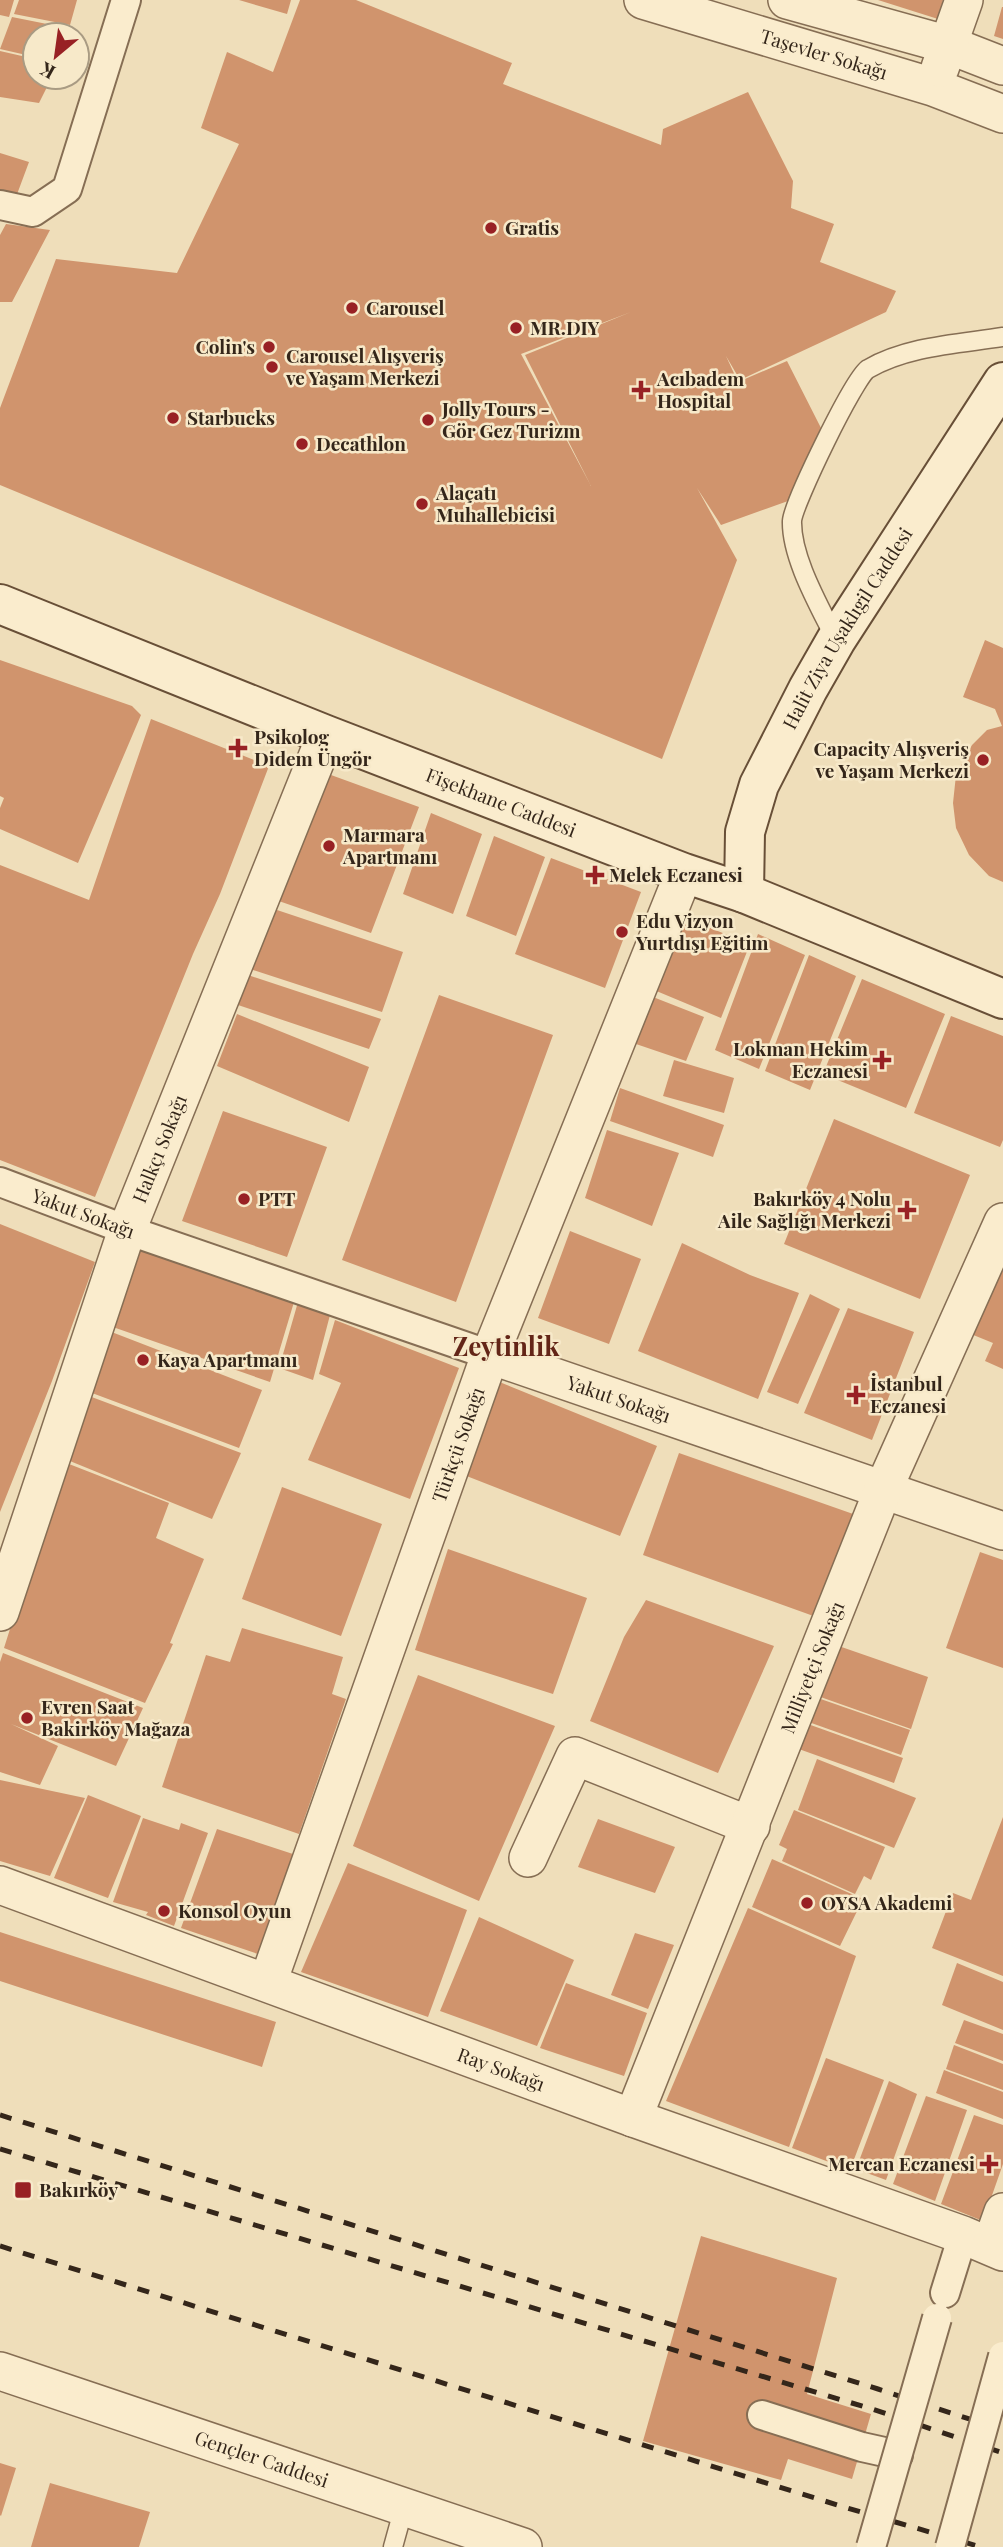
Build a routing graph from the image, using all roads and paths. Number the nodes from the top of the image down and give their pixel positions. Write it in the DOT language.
graph roads {
  1 [pos="126,0"];
  2 [pos="643,0"];
  3 [pos="787,0"];
  4 [pos="964,0"];
  5 [pos="948,45"];
  6 [pos="1003,66"];
  7 [pos="933,87"];
  8 [pos="1003,114"];
  9 [pos="0,205"];
  10 [pos="1003,337"];
  11 [pos="1003,382"];
  12 [pos="0,604"];
  13 [pos="836,640"];
  14 [pos="326,735"];
  15 [pos="684,873"];
  16 [pos="744,893"];
  17 [pos="1003,999"];
  18 [pos="0,1182"];
  19 [pos="1003,1222"];
  20 [pos="127,1230"];
  21 [pos="490,1355"];
  22 [pos="883,1490"];
  23 [pos="1003,1531"];
  24 [pos="0,1612"];
  25 [pos="751,1826"];
  26 [pos="528,1858"];
  27 [pos="0,1885"];
  28 [pos="268,1982"];
  29 [pos="633,2118"];
  30 [pos="1003,2212"];
  31 [pos="985,2244"];
  32 [pos="1003,2356"];
  33 [pos="0,2371"];
  34 [pos="762,2415"];
  35 [pos="898,2455"];
  36 [pos="404,2507"];
  37 [pos="393,2547"];
  38 [pos="523,2547"];
  39 [pos="871,2547"];
  40 [pos="950,2547"];
  1 -- 9 [label="street"];
  2 -- 7 [label="street, Taşevler Sokağı"];
  3 -- 5 [label="street"];
  4 -- 5 [label="street"];
  5 -- 6 [label="street"];
  5 -- 7 [label="street"];
  7 -- 8 [label="street, Taşevler Sokağı"];
  10 -- 13 [label="lane"];
  11 -- 13 [label="main road, Halit Ziya Uşaklıgil Caddesi"];
  12 -- 14 [label="main road, Fişekhane Caddesi"];
  13 -- 16 [label="main road, Halit Ziya Uşaklıgil Caddesi"];
  14 -- 15 [label="main road, Fişekhane Caddesi"];
  14 -- 20 [label="street, Halkçı Sokağı"];
  15 -- 16 [label="main road, Fişekhane Caddesi"];
  15 -- 21 [label="street, Türkçü Sokağı"];
  16 -- 17 [label="main road, Fişekhane Caddesi"];
  18 -- 20 [label="street, Yakut Sokağı"];
  19 -- 22 [label="street, Milliyetçi Sokağı"];
  20 -- 21 [label="street, Yakut Sokağı"];
  20 -- 24 [label="street, Halkçı Sokağı"];
  21 -- 22 [label="street, Yakut Sokağı"];
  21 -- 28 [label="street, Türkçü Sokağı"];
  22 -- 23 [label="street, Yakut Sokağı"];
  22 -- 25 [label="street, Milliyetçi Sokağı"];
  25 -- 26 [label="street"];
  25 -- 29 [label="street, Milliyetçi Sokağı"];
  27 -- 28 [label="street, Ray Sokağı"];
  28 -- 29 [label="street, Ray Sokağı"];
  29 -- 31 [label="street, Ray Sokağı"];
  30 -- 31 [label="street"];
  31 -- 35 [label="street, bridge"];
  32 -- 40 [label="street, bridge"];
  33 -- 36 [label="street, Gençler Caddesi"];
  34 -- 35 [label="street"];
  35 -- 39 [label="street, bridge"];
  36 -- 37 [label="lane"];
  36 -- 38 [label="street, Gençler Caddesi"];
}
